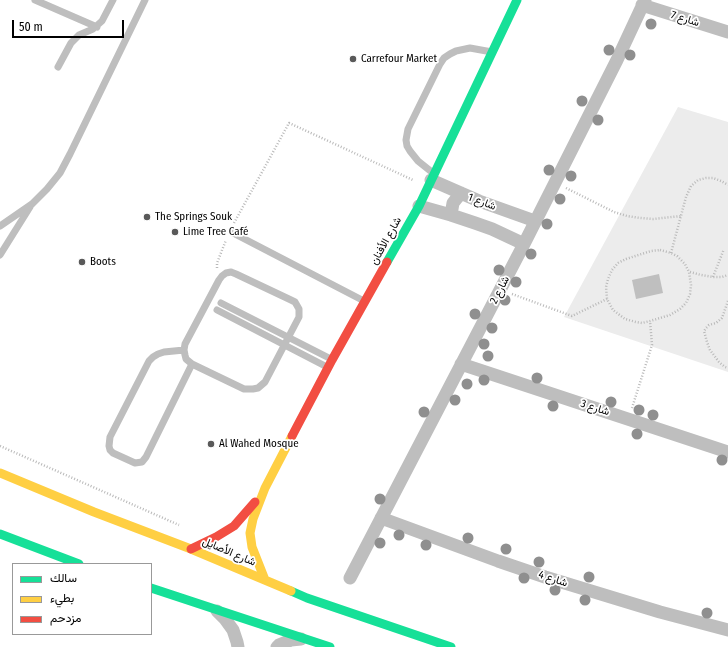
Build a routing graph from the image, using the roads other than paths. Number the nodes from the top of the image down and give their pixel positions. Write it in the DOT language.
graph roads {
  1 [pos="35,0"];
  2 [pos="112,0"];
  3 [pos="146,0"];
  4 [pos="517,0"];
  5 [pos="644,3"];
  6 [pos="96,27"];
  7 [pos="728,32"];
  8 [pos="492,52"];
  9 [pos="58,67"];
  10 [pos="431,180"];
  11 [pos="461,194"];
  12 [pos="32,204"];
  13 [pos="419,206"];
  14 [pos="499,209"];
  15 [pos="451,214"];
  16 [pos="535,221"];
  17 [pos="0,226"];
  18 [pos="233,229"];
  19 [pos="492,229"];
  20 [pos="524,244"];
  21 [pos="0,255"];
  22 [pos="366,302"];
  23 [pos="221,303"];
  24 [pos="217,310"];
  25 [pos="288,338"];
  26 [pos="284,345"];
  27 [pos="184,350"];
  28 [pos="192,364"];
  29 [pos="330,364"];
  30 [pos="461,364"];
  31 [pos="728,452"];
  32 [pos="0,473"];
  33 [pos="266,488"];
  34 [pos="381,518"];
  35 [pos="0,534"];
  36 [pos="191,549"];
  37 [pos="76,563"];
  38 [pos="350,578"];
  39 [pos="265,580"];
  40 [pos="152,588"];
  41 [pos="215,610"];
  42 [pos="728,630"];
  43 [pos="304,638"];
  44 [pos="238,647"];
  45 [pos="277,647"];
  46 [pos="330,647"];
  47 [pos="451,647"];
  1 -- 6 [label="lane"];
  2 -- 6 [label="lane"];
  3 -- 12 [label="lane"];
  4 -- 8 [label="main road, شارع الأفنان"];
  5 -- 7 [label="street, شارع 7"];
  5 -- 16 [label="street, شارع 2"];
  6 -- 9 [label="lane"];
  8 -- 10 [label="main road, شارع الأفنان"];
  8 -- 10 [label="lane"];
  10 -- 11 [label="street, شارع 1"];
  10 -- 13 [label="main road, شارع الأفنان"];
  11 -- 14 [label="street, شارع 1"];
  11 -- 15 [label="street"];
  12 -- 17 [label="lane"];
  12 -- 21 [label="lane"];
  13 -- 15 [label="street, شارع 1"];
  13 -- 22 [label="main road, شارع الأفنان"];
  14 -- 16 [label="street, شارع 1"];
  14 -- 19 [label="street"];
  15 -- 19 [label="street, شارع 1"];
  16 -- 20 [label="street, شارع 2"];
  18 -- 22 [label="lane"];
  19 -- 20 [label="street, شارع 1"];
  20 -- 30 [label="street, شارع 2"];
  22 -- 29 [label="main road, شارع الأفنان"];
  23 -- 25 [label="lane"];
  24 -- 26 [label="lane"];
  25 -- 26 [label="lane"];
  25 -- 27 [label="lane"];
  25 -- 29 [label="lane"];
  26 -- 28 [label="lane"];
  26 -- 29 [label="lane"];
  27 -- 28 [label="lane"];
  27 -- 28 [label="lane"];
  29 -- 33 [label="main road, شارع الأفنان"];
  30 -- 31 [label="street, شارع 3"];
  30 -- 34 [label="street, شارع 2"];
  32 -- 36 [label="main road, شارع الأصايل"];
  33 -- 36 [label="main road, شارع الأفنان"];
  33 -- 39 [label="main road, شارع الأفنان"];
  34 -- 38 [label="street, شارع 2"];
  34 -- 42 [label="street, شارع 4"];
  35 -- 37 [label="main road"];
  36 -- 39 [label="main road, شارع الأصايل"];
  39 -- 47 [label="main road, شارع الأصايل"];
  40 -- 41 [label="main road"];
  41 -- 43 [label="main road"];
  41 -- 44 [label="street"];
  43 -- 45 [label="street"];
  43 -- 46 [label="main road"];
}
